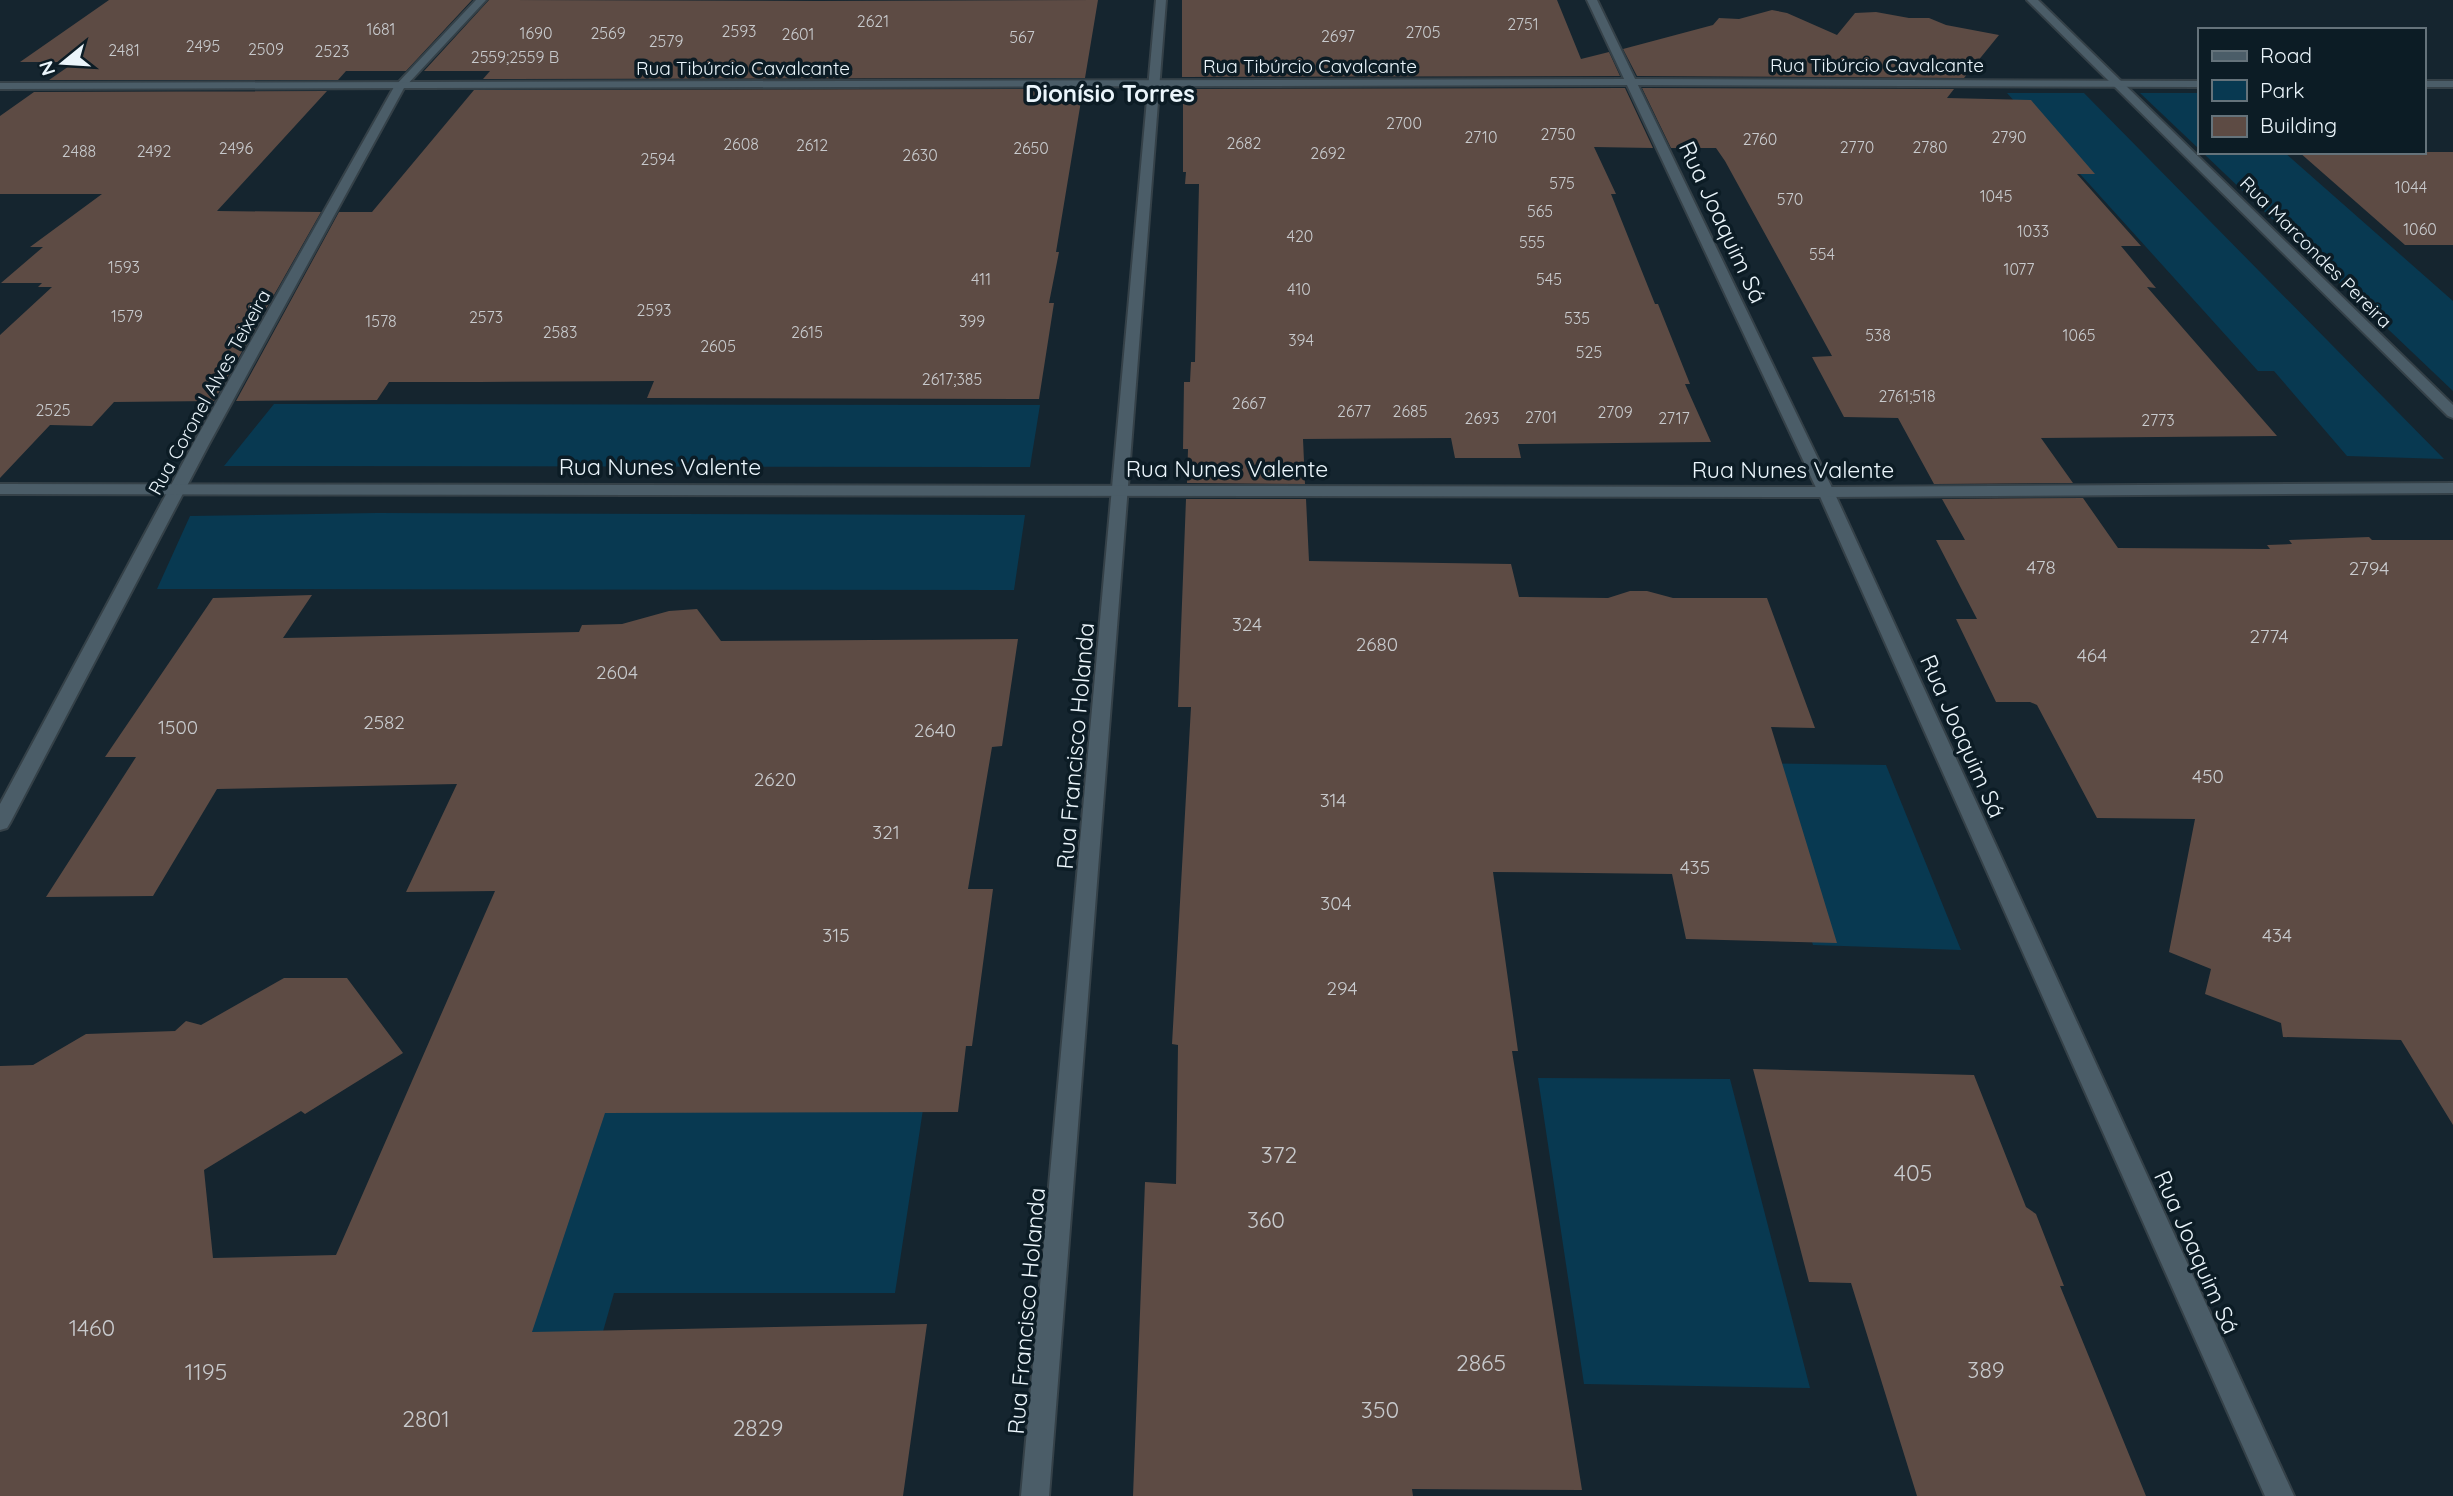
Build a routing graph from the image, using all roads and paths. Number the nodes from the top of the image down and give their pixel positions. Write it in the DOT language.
graph roads {
  1 [pos="481,0"];
  2 [pos="1161,0"];
  3 [pos="1592,0"];
  4 [pos="2032,0"];
  5 [pos="1629,82"];
  6 [pos="2118,83"];
  7 [pos="1155,84"];
  8 [pos="2198,84"];
  9 [pos="2425,84"];
  10 [pos="2453,84"];
  11 [pos="0,86"];
  12 [pos="399,87"];
  13 [pos="2453,413"];
  14 [pos="177,488"];
  15 [pos="2453,488"];
  16 [pos="0,489"];
  17 [pos="1120,490"];
  18 [pos="1826,492"];
  19 [pos="0,823"];
  20 [pos="1035,1496"];
  21 [pos="2280,1496"];
  1 -- 12 [label="street, Rua Coronel Alves Teixeira"];
  2 -- 7 [label="street, Rua Francisco Holanda"];
  3 -- 5 [label="street, Rua Joaquim Sá"];
  4 -- 6 [label="street, Rua Marcondes Pereira"];
  5 -- 6 [label="street, Rua Tibúrcio Cavalcante"];
  5 -- 7 [label="street, Rua Tibúrcio Cavalcante"];
  5 -- 18 [label="street, Rua Joaquim Sá"];
  6 -- 8 [label="street, Rua Tibúrcio Cavalcante"];
  6 -- 13 [label="street, Rua Marcondes Pereira"];
  7 -- 12 [label="street, Rua Tibúrcio Cavalcante"];
  7 -- 17 [label="street, Rua Francisco Holanda"];
  9 -- 10 [label="street"];
  11 -- 12 [label="street, Rua Tibúrcio Cavalcante"];
  12 -- 14 [label="street, Rua Coronel Alves Teixeira"];
  14 -- 16 [label="street, Rua Nunes Valente"];
  14 -- 17 [label="street, Rua Nunes Valente"];
  14 -- 19 [label="street, Rua Coronel Alves Teixeira"];
  15 -- 18 [label="street, Rua Nunes Valente"];
  17 -- 18 [label="street, Rua Nunes Valente"];
  17 -- 20 [label="street, Rua Francisco Holanda"];
  18 -- 21 [label="street, Rua Joaquim Sá"];
}
